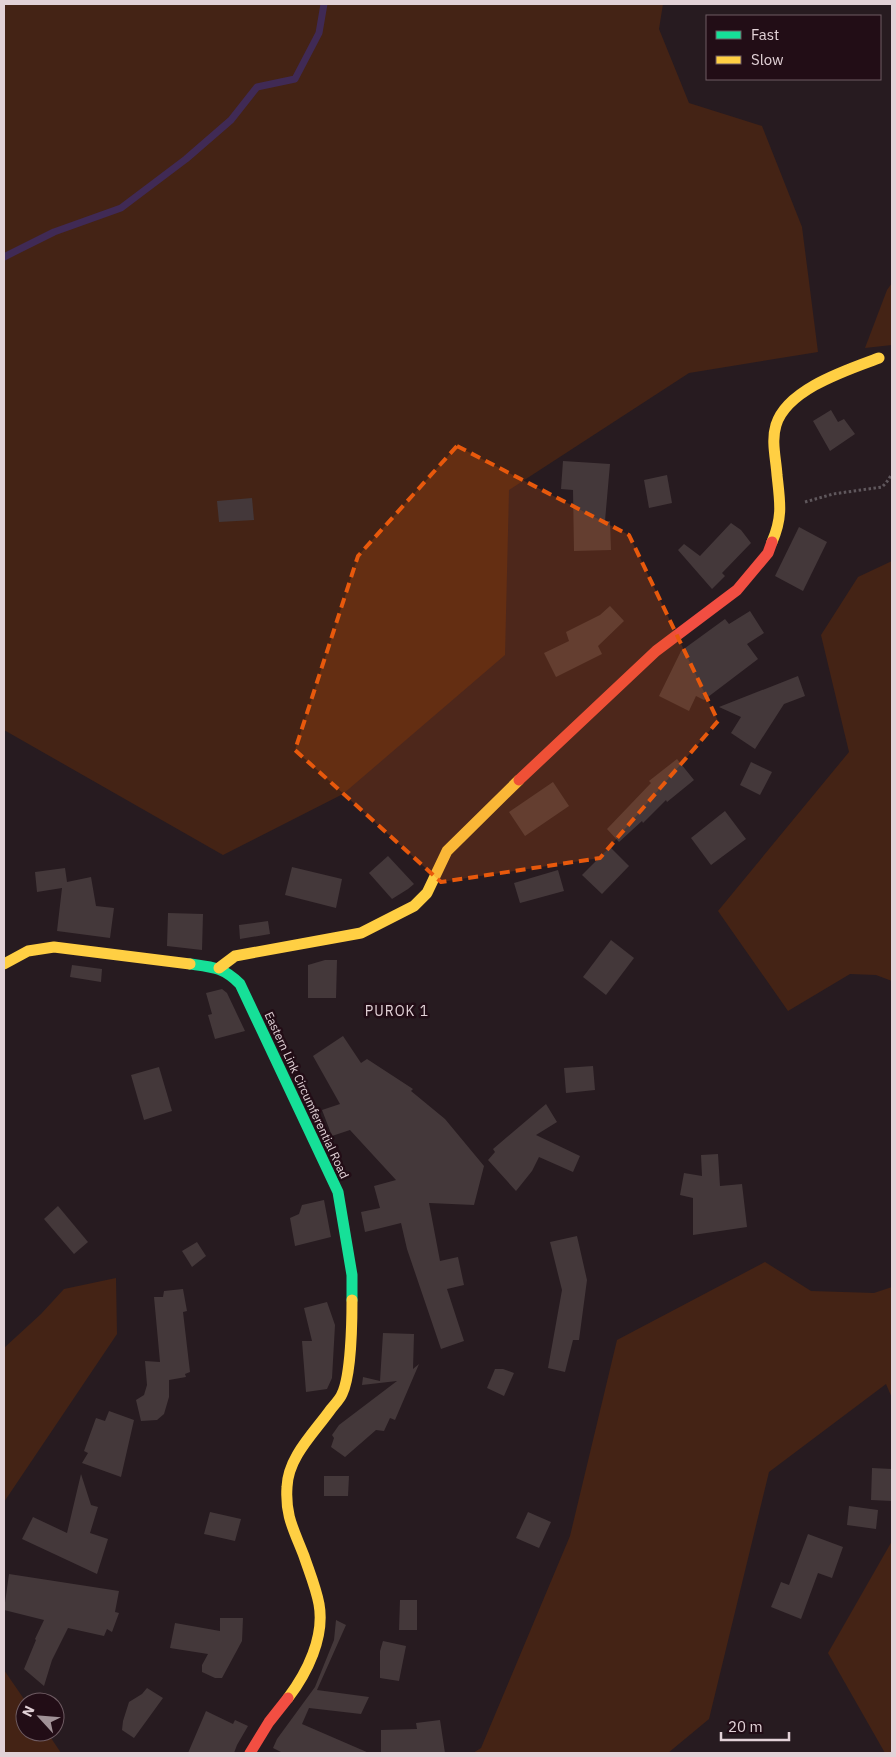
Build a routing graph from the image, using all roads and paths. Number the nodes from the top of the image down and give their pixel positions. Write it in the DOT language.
graph roads {
  1 [pos="879,358"];
  2 [pos="892,474"];
  3 [pos="803,503"];
  4 [pos="4,964"];
  5 [pos="219,968"];
  6 [pos="250,1753"];
  1 -- 5 [label="main road"];
  2 -- 3 [label="path"];
  4 -- 5 [label="main road, Eastern Link Circumferential Road"];
  5 -- 6 [label="main road, Eastern Link Circumferential Road"];
}
